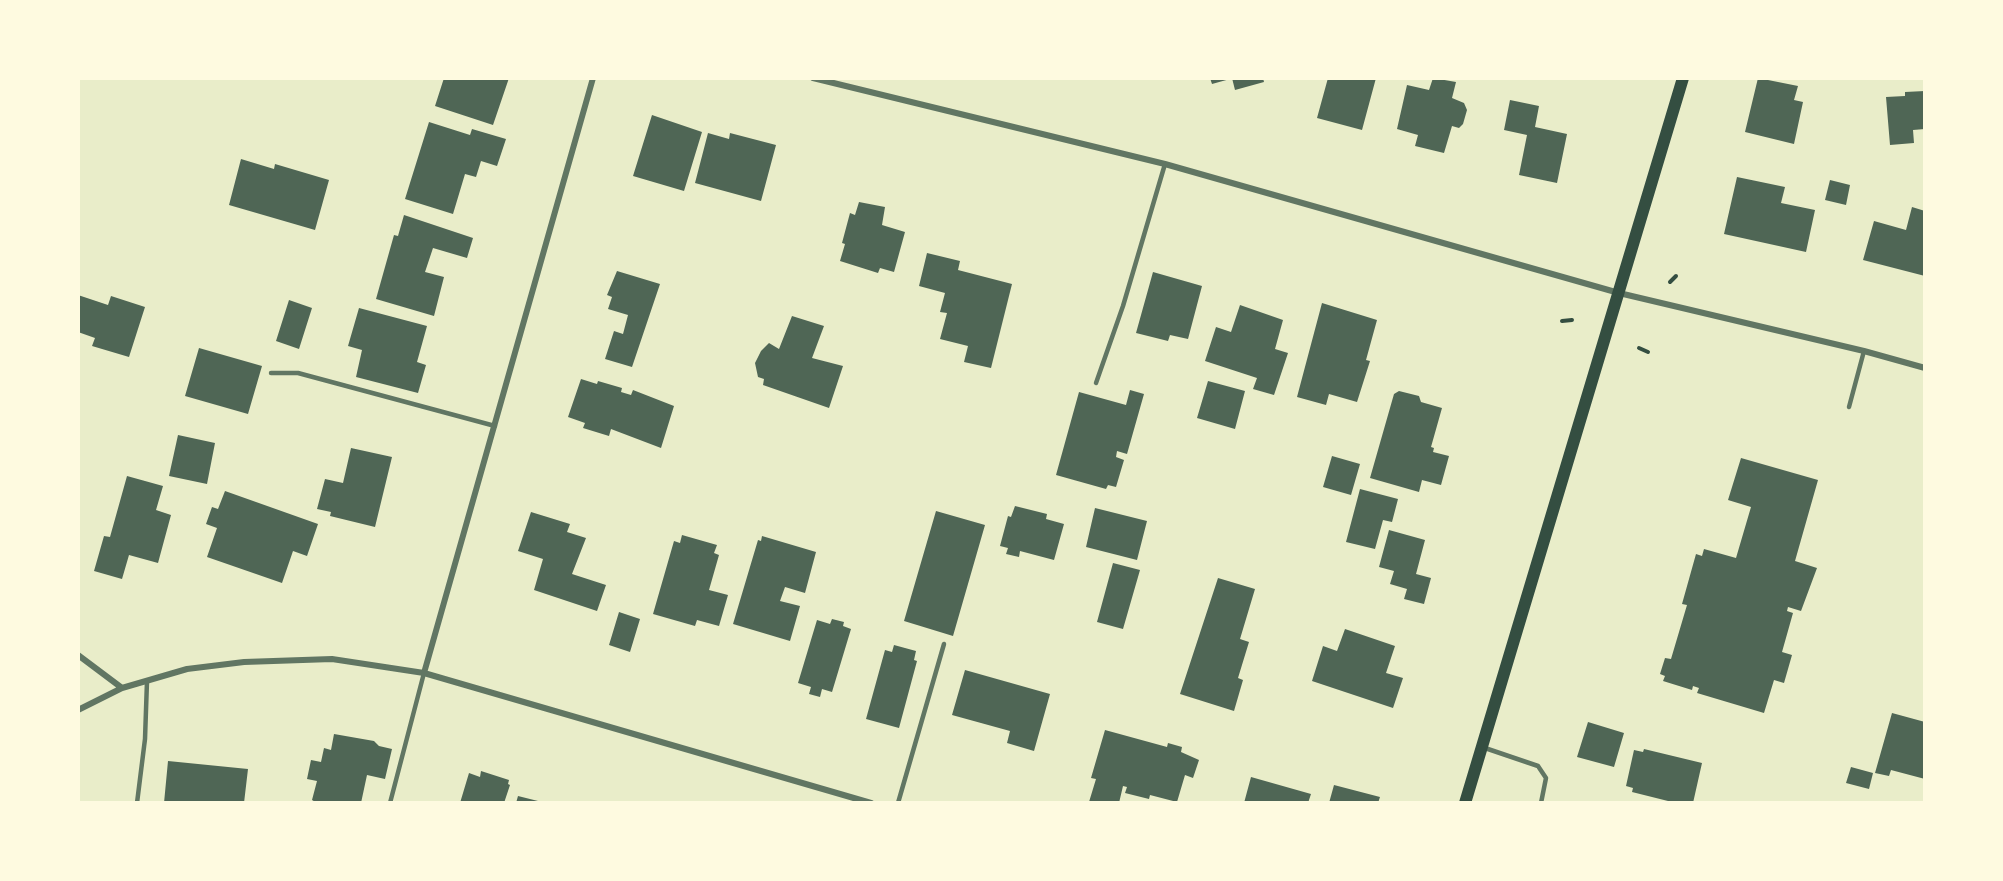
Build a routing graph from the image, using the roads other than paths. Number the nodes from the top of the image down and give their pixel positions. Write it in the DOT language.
graph roads {
  1 [pos="593,78"];
  2 [pos="813,78"];
  3 [pos="1683,78"];
  4 [pos="1165,165"];
  5 [pos="1618,293"];
  6 [pos="1864,351"];
  7 [pos="1925,368"];
  8 [pos="271,373"];
  9 [pos="1096,383"];
  10 [pos="1849,406"];
  11 [pos="495,426"];
  12 [pos="944,644"];
  13 [pos="78,655"];
  14 [pos="424,673"];
  15 [pos="147,681"];
  16 [pos="122,688"];
  17 [pos="78,710"];
  18 [pos="1481,747"];
  19 [pos="136,803"];
  20 [pos="390,803"];
  21 [pos="871,803"];
  22 [pos="898,803"];
  23 [pos="1465,803"];
  24 [pos="1541,803"];
  1 -- 11 [label="street"];
  2 -- 4 [label="street"];
  3 -- 5 [label="main road"];
  4 -- 5 [label="street"];
  4 -- 9 [label="lane"];
  5 -- 6 [label="street"];
  5 -- 18 [label="main road"];
  6 -- 7 [label="street"];
  6 -- 10 [label="lane"];
  8 -- 11 [label="lane"];
  11 -- 14 [label="street"];
  12 -- 22 [label="lane"];
  13 -- 16 [label="street"];
  14 -- 15 [label="street"];
  14 -- 20 [label="lane"];
  14 -- 21 [label="street"];
  15 -- 16 [label="street"];
  15 -- 19 [label="lane"];
  16 -- 17 [label="street"];
  18 -- 23 [label="main road"];
  18 -- 24 [label="lane"];
}
